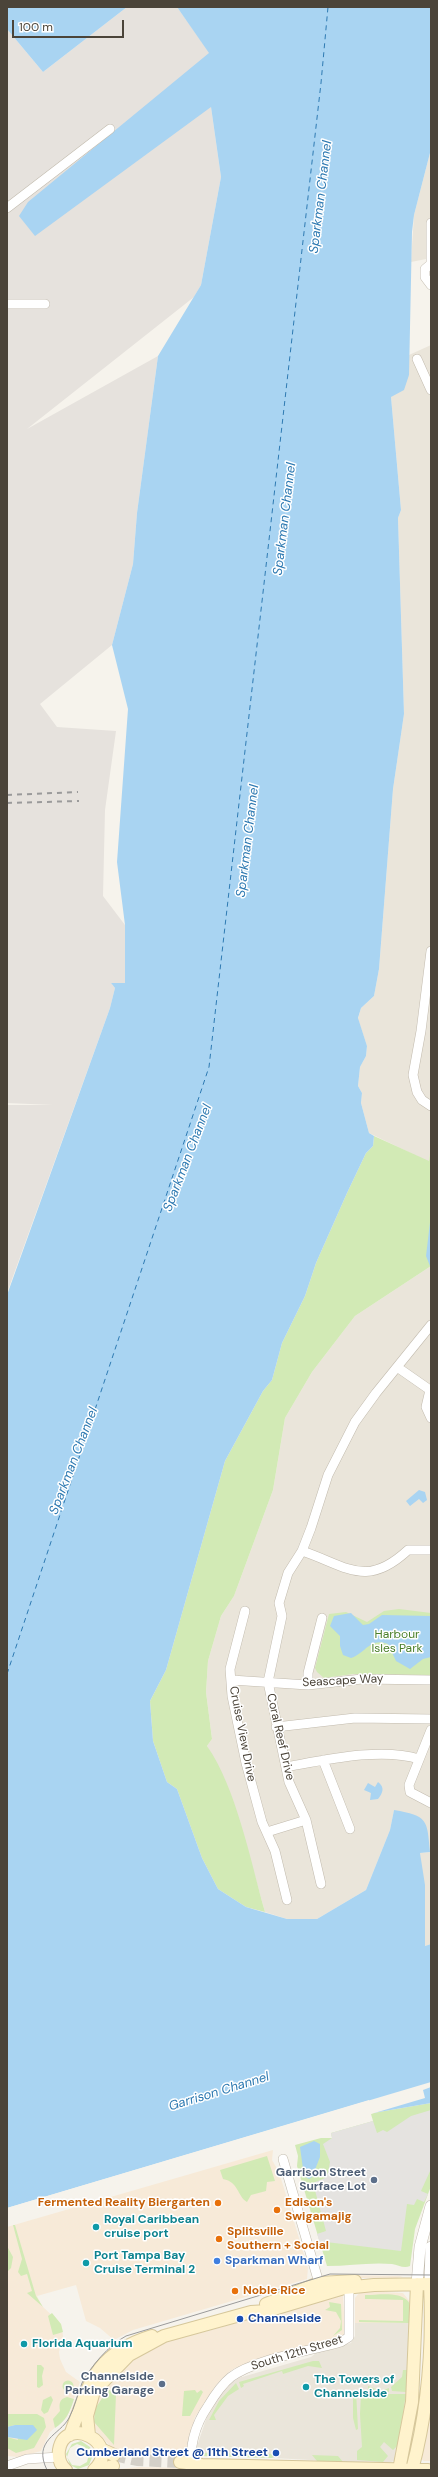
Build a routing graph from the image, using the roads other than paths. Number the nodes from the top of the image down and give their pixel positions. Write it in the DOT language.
graph roads {
  1 [pos="110,129"];
  2 [pos="7,208"];
  3 [pos="431,223"];
  4 [pos="431,264"];
  5 [pos="431,285"];
  6 [pos="7,304"];
  7 [pos="45,304"];
  8 [pos="417,359"];
  9 [pos="431,390"];
  10 [pos="431,951"];
  11 [pos="430,961"];
  12 [pos="431,1106"];
  13 [pos="431,1325"];
  14 [pos="397,1366"];
  15 [pos="430,1389"];
  16 [pos="431,1418"];
  17 [pos="431,1550"];
  18 [pos="302,1551"];
  19 [pos="245,1611"];
  20 [pos="322,1618"];
  21 [pos="231,1680"];
  22 [pos="431,1680"];
  23 [pos="268,1682"];
  24 [pos="308,1685"];
  25 [pos="431,1719"];
  26 [pos="276,1727"];
  27 [pos="431,1730"];
  28 [pos="419,1759"];
  29 [pos="323,1760"];
  30 [pos="286,1767"];
  31 [pos="431,1803"];
  32 [pos="306,1820"];
  33 [pos="350,1829"];
  34 [pos="267,1832"];
  35 [pos="321,1884"];
  36 [pos="287,1900"];
  37 [pos="283,2159"];
  38 [pos="431,2206"];
  39 [pos="431,2247"];
  40 [pos="320,2283"];
  41 [pos="417,2284"];
  42 [pos="431,2284"];
  43 [pos="374,2285"];
  44 [pos="349,2288"];
  45 [pos="278,2308"];
  46 [pos="251,2312"];
  47 [pos="164,2336"];
  48 [pos="430,2374"];
  49 [pos="70,2435"];
  50 [pos="89,2435"];
  51 [pos="100,2449"];
  52 [pos="59,2457"];
  53 [pos="188,2465"];
  54 [pos="7,2466"];
  55 [pos="299,2468"];
  56 [pos="358,2469"];
  57 [pos="66,2470"];
  58 [pos="94,2470"];
  59 [pos="98,2470"];
  60 [pos="399,2470"];
  61 [pos="413,2470"];
  62 [pos="428,2470"];
  1 -- 2 [label="street"];
  3 -- 4 [label="street"];
  4 -- 5 [label="street"];
  6 -- 7 [label="street"];
  8 -- 9 [label="street"];
  10 -- 11 [label="street"];
  11 -- 12 [label="street"];
  13 -- 14 [label="street"];
  14 -- 15 [label="street"];
  14 -- 18 [label="street"];
  15 -- 16 [label="street"];
  17 -- 18 [label="street"];
  18 -- 23 [label="street"];
  19 -- 21 [label="street, Cruise View Drive"];
  20 -- 24 [label="street"];
  21 -- 23 [label="street, Seascape Way"];
  21 -- 34 [label="street, Cruise View Drive"];
  22 -- 24 [label="street, Seascape Way"];
  23 -- 24 [label="street, Seascape Way"];
  23 -- 26 [label="street, Coral Reef Drive"];
  25 -- 26 [label="street"];
  26 -- 30 [label="street, Coral Reef Drive"];
  27 -- 28 [label="street"];
  28 -- 29 [label="street"];
  28 -- 31 [label="street"];
  29 -- 30 [label="street"];
  29 -- 33 [label="street"];
  30 -- 32 [label="street, Coral Reef Drive"];
  32 -- 34 [label="street"];
  32 -- 35 [label="street, Coral Reef Drive"];
  34 -- 36 [label="street, Cruise View Drive"];
  37 -- 40 [label="street"];
  38 -- 41 [label="street"];
  39 -- 42 [label="street"];
  40 -- 43 [label="main road"];
  40 -- 45 [label="main road"];
  40 -- 46 [label="main road"];
  41 -- 42 [label="main road"];
  41 -- 43 [label="main road"];
  41 -- 60 [label="main road"];
  42 -- 48 [label="main road"];
  43 -- 44 [label="main road"];
  44 -- 45 [label="main road"];
  44 -- 53 [label="street, South 12th Street"];
  45 -- 46 [label="main road"];
  46 -- 47 [label="main road"];
  47 -- 49 [label="main road"];
  47 -- 50 [label="main road"];
  48 -- 61 [label="main road"];
  49 -- 50 [label="main road"];
  49 -- 52 [label="main road"];
  50 -- 51 [label="main road"];
  51 -- 58 [label="main road"];
  51 -- 59 [label="main road"];
  52 -- 54 [label="street"];
  52 -- 57 [label="main road"];
  53 -- 55 [label="main road"];
  55 -- 56 [label="main road"];
  56 -- 60 [label="main road"];
  60 -- 61 [label="main road"];
  61 -- 62 [label="main road"];
}
